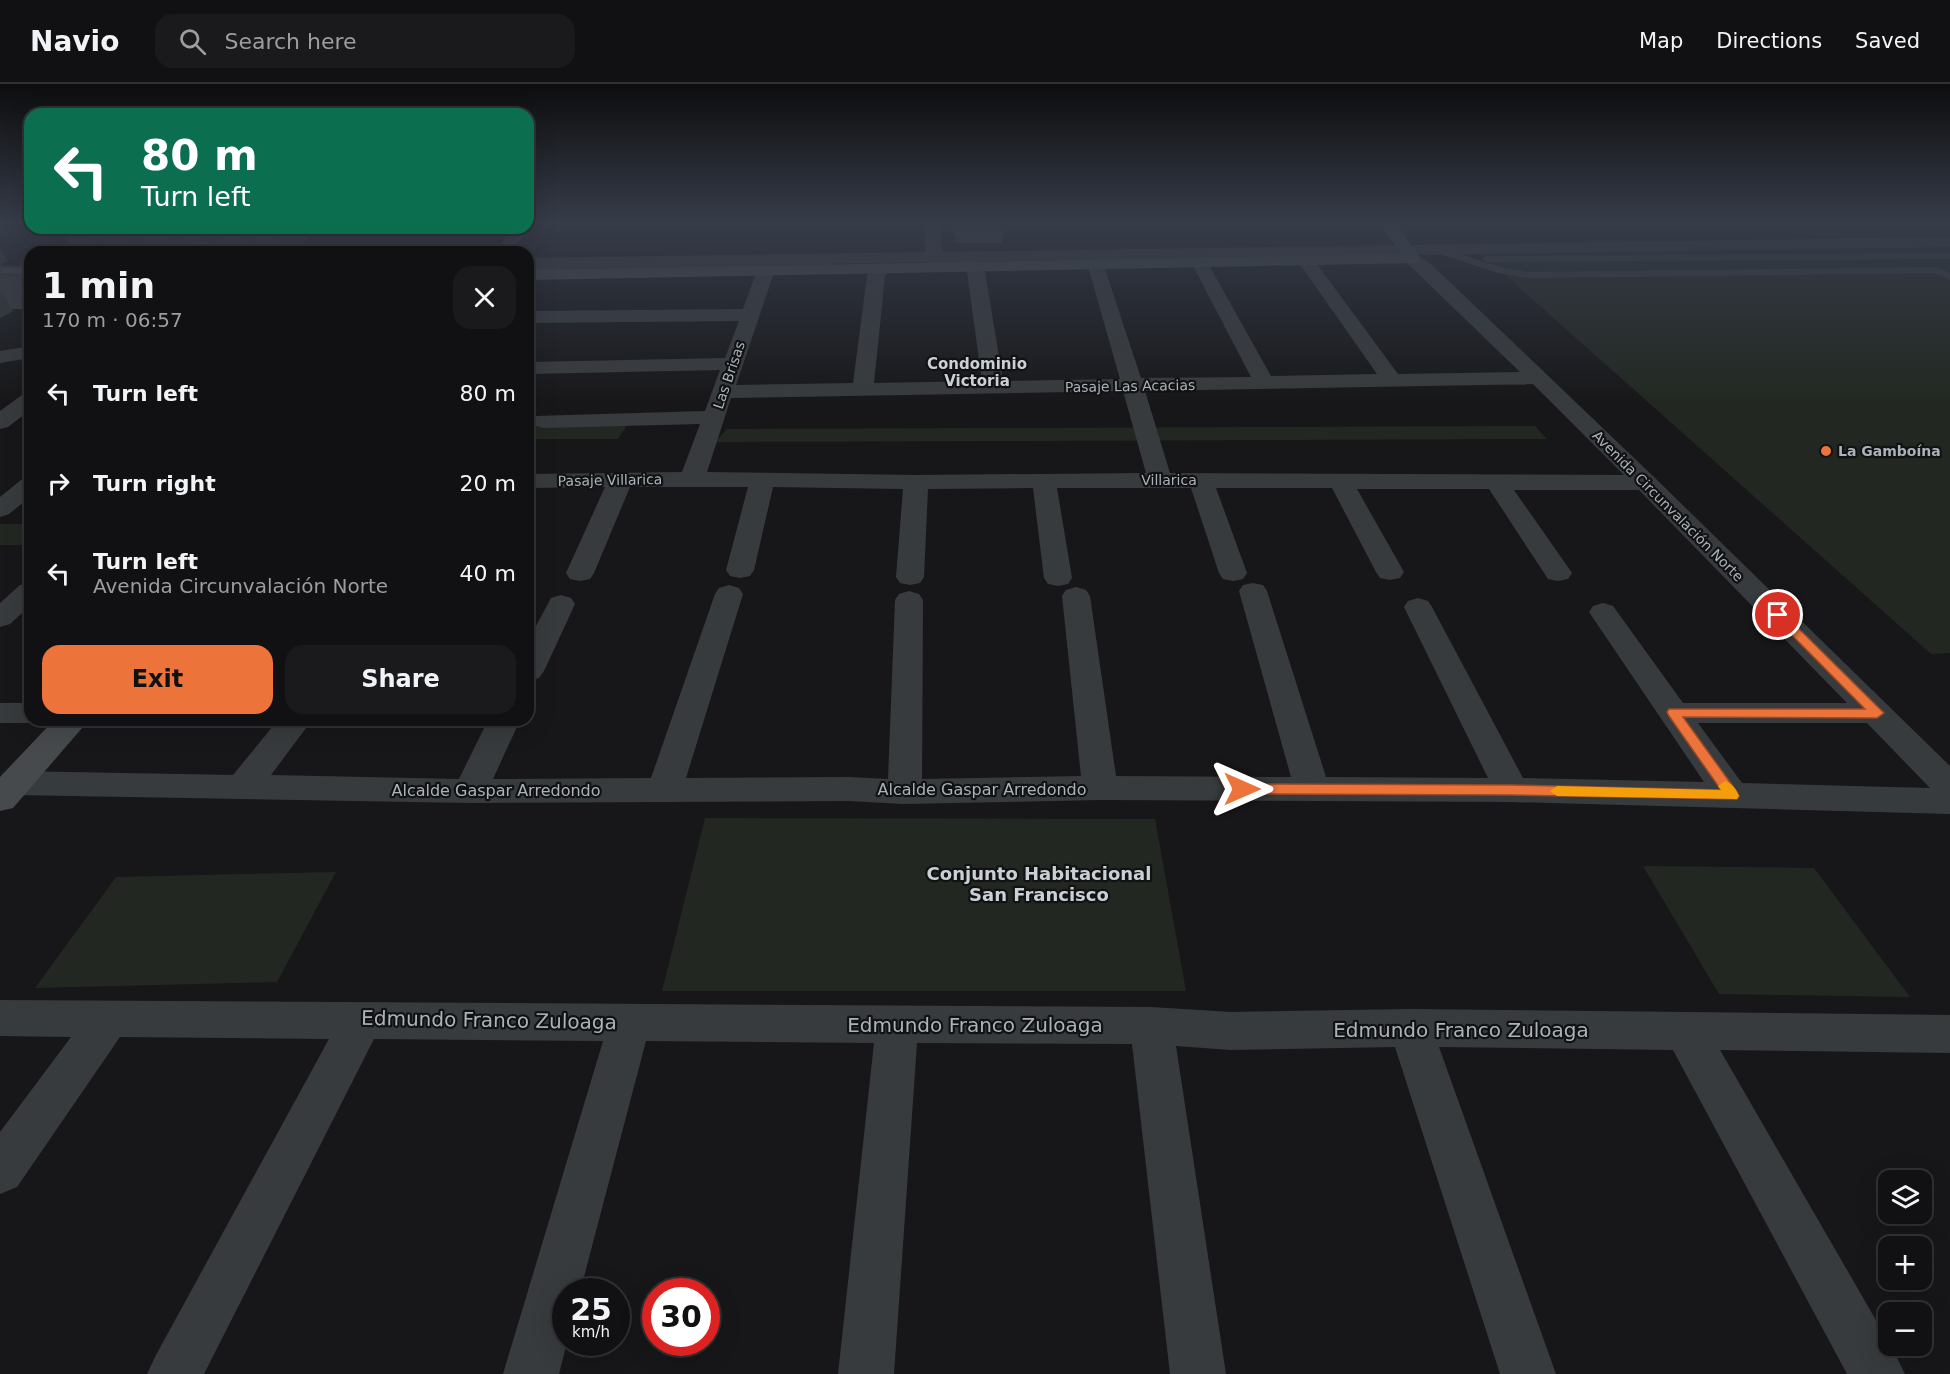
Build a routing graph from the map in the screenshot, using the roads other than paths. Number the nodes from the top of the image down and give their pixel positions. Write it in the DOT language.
graph roads {
  1 [pos="761,283"];
  2 [pos="875,283"];
  3 [pos="978,283"];
  4 [pos="1102,283"];
  5 [pos="1211,283"];
  6 [pos="1322,283"];
  7 [pos="1441,283"];
  8 [pos="750,315"];
  9 [pos="534,317"];
  10 [pos="24,334"];
  11 [pos="0,338"];
  12 [pos="24,353"];
  13 [pos="0,357"];
  14 [pos="733,364"];
  15 [pos="534,368"];
  16 [pos="1538,378"];
  17 [pos="1392,381"];
  18 [pos="1265,384"];
  19 [pos="1132,386"];
  20 [pos="994,388"];
  21 [pos="863,390"];
  22 [pos="722,392"];
  23 [pos="24,404"];
  24 [pos="714,417"];
  25 [pos="544,421"];
  26 [pos="0,422"];
  27 [pos="692,479"];
  28 [pos="1160,480"];
  29 [pos="1201,480"];
  30 [pos="1341,480"];
  31 [pos="534,481"];
  32 [pos="620,481"];
  33 [pos="762,481"];
  34 [pos="1044,481"];
  35 [pos="916,482"];
  36 [pos="1496,482"];
  37 [pos="1646,483"];
  38 [pos="24,490"];
  39 [pos="0,509"];
  40 [pos="580,573"];
  41 [pos="1390,573"];
  42 [pos="1558,573"];
  43 [pos="24,596"];
  44 [pos="561,604"];
  45 [pos="1418,607"];
  46 [pos="1603,612"];
  47 [pos="0,618"];
  48 [pos="534,659"];
  49 [pos="1673,712"];
  50 [pos="0,713"];
  51 [pos="24,713"];
  52 [pos="1877,713"];
  53 [pos="67,726"];
  54 [pos="291,726"];
  55 [pos="501,726"];
  56 [pos="1950,787"];
  57 [pos="242,788"];
  58 [pos="1100,788"];
  59 [pos="665,789"];
  60 [pos="1312,789"];
  61 [pos="1512,790"];
  62 [pos="7,791"];
  63 [pos="470,791"];
  64 [pos="903,792"];
  65 [pos="1732,796"];
  66 [pos="1950,801"];
  67 [pos="0,1018"];
  68 [pos="362,1019"];
  69 [pos="108,1020"];
  70 [pos="630,1021"];
  71 [pos="897,1025"];
  72 [pos="1151,1026"];
  73 [pos="1411,1028"];
  74 [pos="1685,1030"];
  75 [pos="1948,1037"];
  76 [pos="0,1170"];
  77 [pos="174,1374"];
  78 [pos="531,1374"];
  79 [pos="866,1374"];
  80 [pos="1198,1374"];
  81 [pos="1528,1374"];
  82 [pos="1876,1374"];
  1 -- 8 [label="street, Las Brisas"];
  2 -- 21 [label="street"];
  3 -- 20 [label="street"];
  4 -- 19 [label="street"];
  5 -- 18 [label="street"];
  6 -- 17 [label="street"];
  7 -- 16 [label="street, Avenida Circunvalación Norte"];
  8 -- 9 [label="street"];
  8 -- 14 [label="street, Las Brisas"];
  10 -- 11 [label="street"];
  12 -- 13 [label="street"];
  14 -- 15 [label="street"];
  14 -- 22 [label="street, Las Brisas"];
  16 -- 17 [label="street, Pasaje Las Acacias"];
  16 -- 37 [label="street, Avenida Circunvalación Norte"];
  17 -- 18 [label="street, Pasaje Las Acacias"];
  18 -- 19 [label="street, Pasaje Las Acacias"];
  19 -- 20 [label="street, Pasaje Las Acacias"];
  19 -- 28 [label="street"];
  20 -- 21 [label="street, Pasaje Las Acacias"];
  21 -- 22 [label="street, Pasaje Las Acacias"];
  22 -- 24 [label="street, Las Brisas"];
  23 -- 26 [label="street"];
  24 -- 25 [label="street"];
  24 -- 27 [label="street, Las Brisas"];
  27 -- 32 [label="street, Pasaje Villarica"];
  27 -- 33 [label="street, Villarica"];
  28 -- 29 [label="street, Villarica"];
  28 -- 34 [label="street, Villarica"];
  29 -- 30 [label="street, Villarica"];
  29 -- 60 [label="street"];
  30 -- 36 [label="street, Villarica"];
  30 -- 41 [label="street"];
  31 -- 32 [label="street, Pasaje Villarica"];
  32 -- 40 [label="street"];
  33 -- 35 [label="street, Villarica"];
  33 -- 59 [label="street"];
  34 -- 35 [label="street, Villarica"];
  34 -- 58 [label="street"];
  35 -- 64 [label="street"];
  36 -- 37 [label="street, Villarica"];
  36 -- 42 [label="street"];
  37 -- 52 [label="street, Avenida Circunvalación Norte"];
  38 -- 39 [label="street"];
  43 -- 47 [label="street"];
  44 -- 48 [label="street"];
  45 -- 61 [label="street"];
  46 -- 49 [label="street"];
  49 -- 52 [label="street"];
  49 -- 65 [label="street"];
  50 -- 51 [label="street"];
  52 -- 56 [label="street, Avenida Circunvalación Norte"];
  53 -- 62 [label="street"];
  54 -- 57 [label="street"];
  55 -- 63 [label="street"];
  57 -- 62 [label="street, Alcalde Gaspar Arredondo"];
  57 -- 63 [label="street, Alcalde Gaspar Arredondo"];
  58 -- 60 [label="street, Alcalde Gaspar Arredondo"];
  58 -- 64 [label="street, Alcalde Gaspar Arredondo"];
  59 -- 63 [label="street, Alcalde Gaspar Arredondo"];
  59 -- 64 [label="street, Alcalde Gaspar Arredondo"];
  60 -- 61 [label="street, Alcalde Gaspar Arredondo"];
  61 -- 65 [label="street, Alcalde Gaspar Arredondo"];
  65 -- 66 [label="street, Alcalde Gaspar Arredondo"];
  67 -- 69 [label="street, Edmundo Franco Zuloaga"];
  68 -- 69 [label="street, Edmundo Franco Zuloaga"];
  68 -- 70 [label="street, Edmundo Franco Zuloaga"];
  68 -- 77 [label="street"];
  69 -- 76 [label="street"];
  70 -- 71 [label="street, Edmundo Franco Zuloaga"];
  70 -- 78 [label="street"];
  71 -- 72 [label="street, Edmundo Franco Zuloaga"];
  71 -- 79 [label="street"];
  72 -- 73 [label="street, Edmundo Franco Zuloaga"];
  72 -- 80 [label="street"];
  73 -- 74 [label="street, Edmundo Franco Zuloaga"];
  73 -- 81 [label="street"];
  74 -- 75 [label="street, Edmundo Franco Zuloaga"];
  74 -- 82 [label="street"];
}
